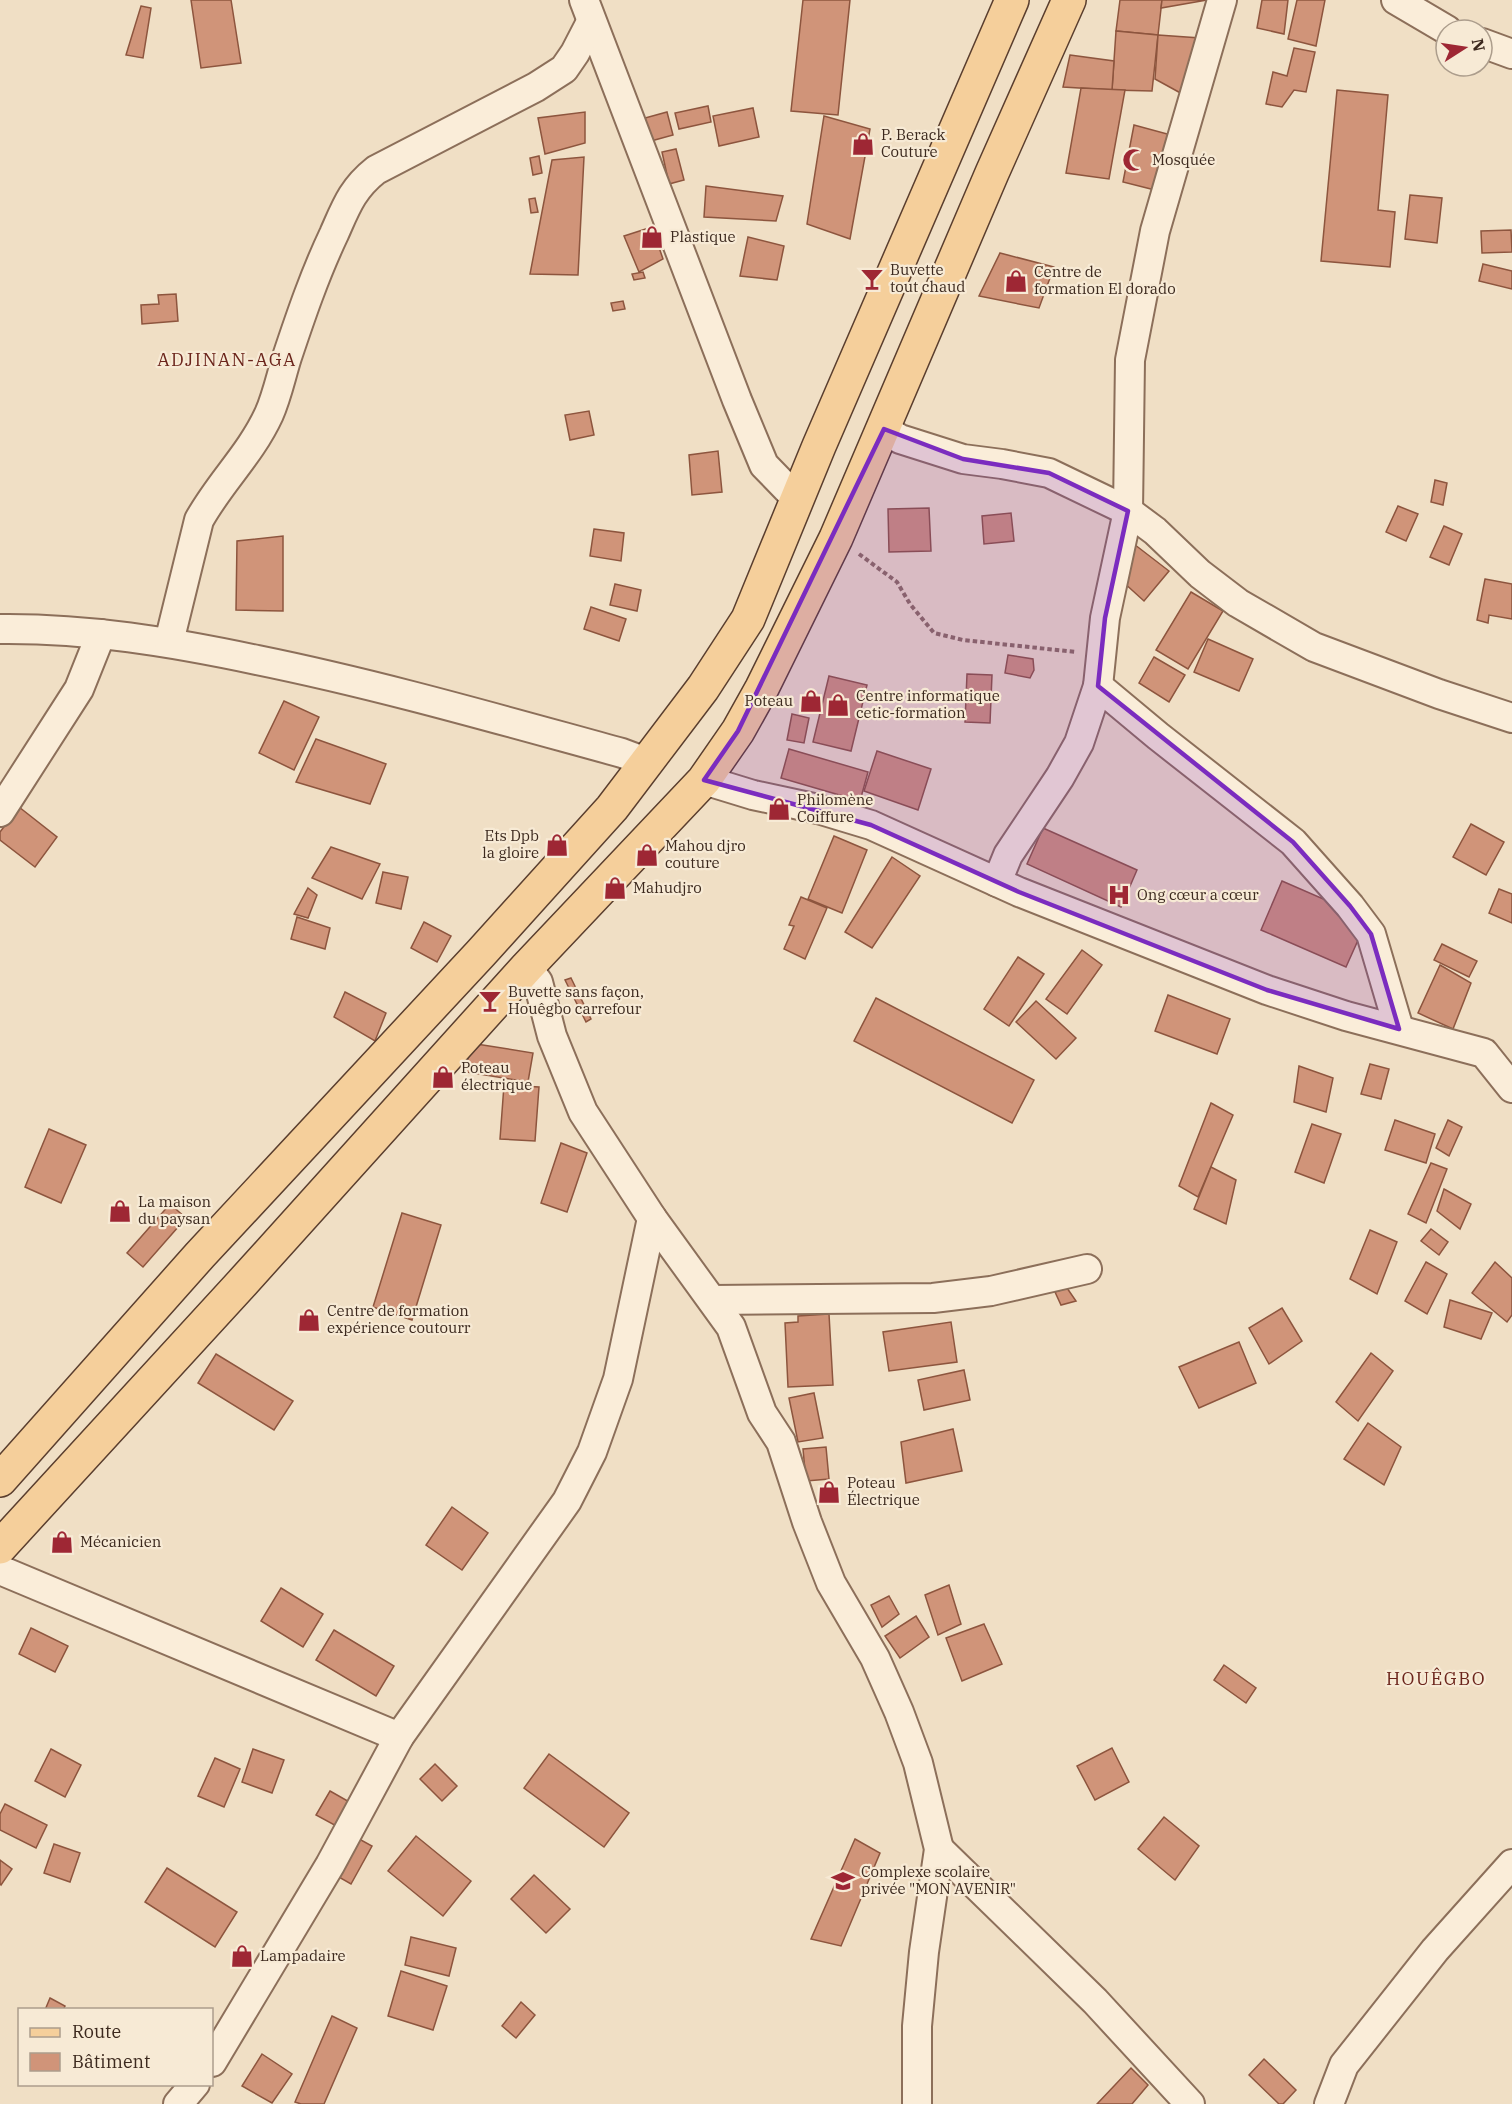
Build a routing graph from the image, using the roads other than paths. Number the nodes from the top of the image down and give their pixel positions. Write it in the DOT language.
graph roads {
  1 [pos="1012,0"];
  2 [pos="1069,0"];
  3 [pos="1222,0"];
  4 [pos="1396,0"];
  5 [pos="588,11"];
  6 [pos="1434,22"];
  7 [pos="1494,47"];
  8 [pos="1512,54"];
  9 [pos="884,429"];
  10 [pos="796,498"];
  11 [pos="1128,511"];
  12 [pos="0,628"];
  13 [pos="101,634"];
  14 [pos="169,642"];
  15 [pos="1098,686"];
  16 [pos="1512,718"];
  17 [pos="646,762"];
  18 [pos="704,780"];
  19 [pos="0,812"];
  20 [pos="997,882"];
  21 [pos="527,967"];
  22 [pos="1399,1029"];
  23 [pos="1512,1051"];
  24 [pos="1484,1053"];
  25 [pos="1512,1088"];
  26 [pos="652,1218"];
  27 [pos="1088,1269"];
  28 [pos="713,1300"];
  29 [pos="0,1480"];
  30 [pos="0,1547"];
  31 [pos="0,1570"];
  32 [pos="399,1737"];
  33 [pos="939,1849"];
  34 [pos="1512,1864"];
  35 [pos="213,2060"];
  36 [pos="194,2086"];
  37 [pos="178,2104"];
  38 [pos="917,2104"];
  39 [pos="1190,2104"];
  40 [pos="1329,2104"];
  1 -- 10 [label="main road"];
  2 -- 9 [label="main road"];
  3 -- 11 [label="street"];
  4 -- 6 [label="street"];
  5 -- 10 [label="street"];
  5 -- 14 [label="street"];
  7 -- 8 [label="street"];
  9 -- 11 [label="street"];
  9 -- 18 [label="main road"];
  10 -- 17 [label="main road"];
  11 -- 15 [label="street"];
  11 -- 16 [label="street"];
  12 -- 13 [label="street"];
  13 -- 14 [label="street"];
  13 -- 19 [label="street"];
  14 -- 17 [label="street"];
  15 -- 20 [label="street"];
  15 -- 22 [label="street"];
  17 -- 29 [label="main road"];
  18 -- 20 [label="street"];
  18 -- 21 [label="main road"];
  20 -- 22 [label="street"];
  21 -- 26 [label="street"];
  21 -- 30 [label="main road"];
  22 -- 24 [label="street"];
  23 -- 24 [label="street"];
  24 -- 25 [label="street"];
  26 -- 28 [label="street"];
  26 -- 32 [label="street"];
  27 -- 28 [label="street"];
  28 -- 33 [label="street"];
  31 -- 32 [label="street"];
  32 -- 35 [label="street"];
  33 -- 38 [label="street"];
  33 -- 39 [label="street"];
  34 -- 40 [label="street"];
  36 -- 37 [label="street"];
}
